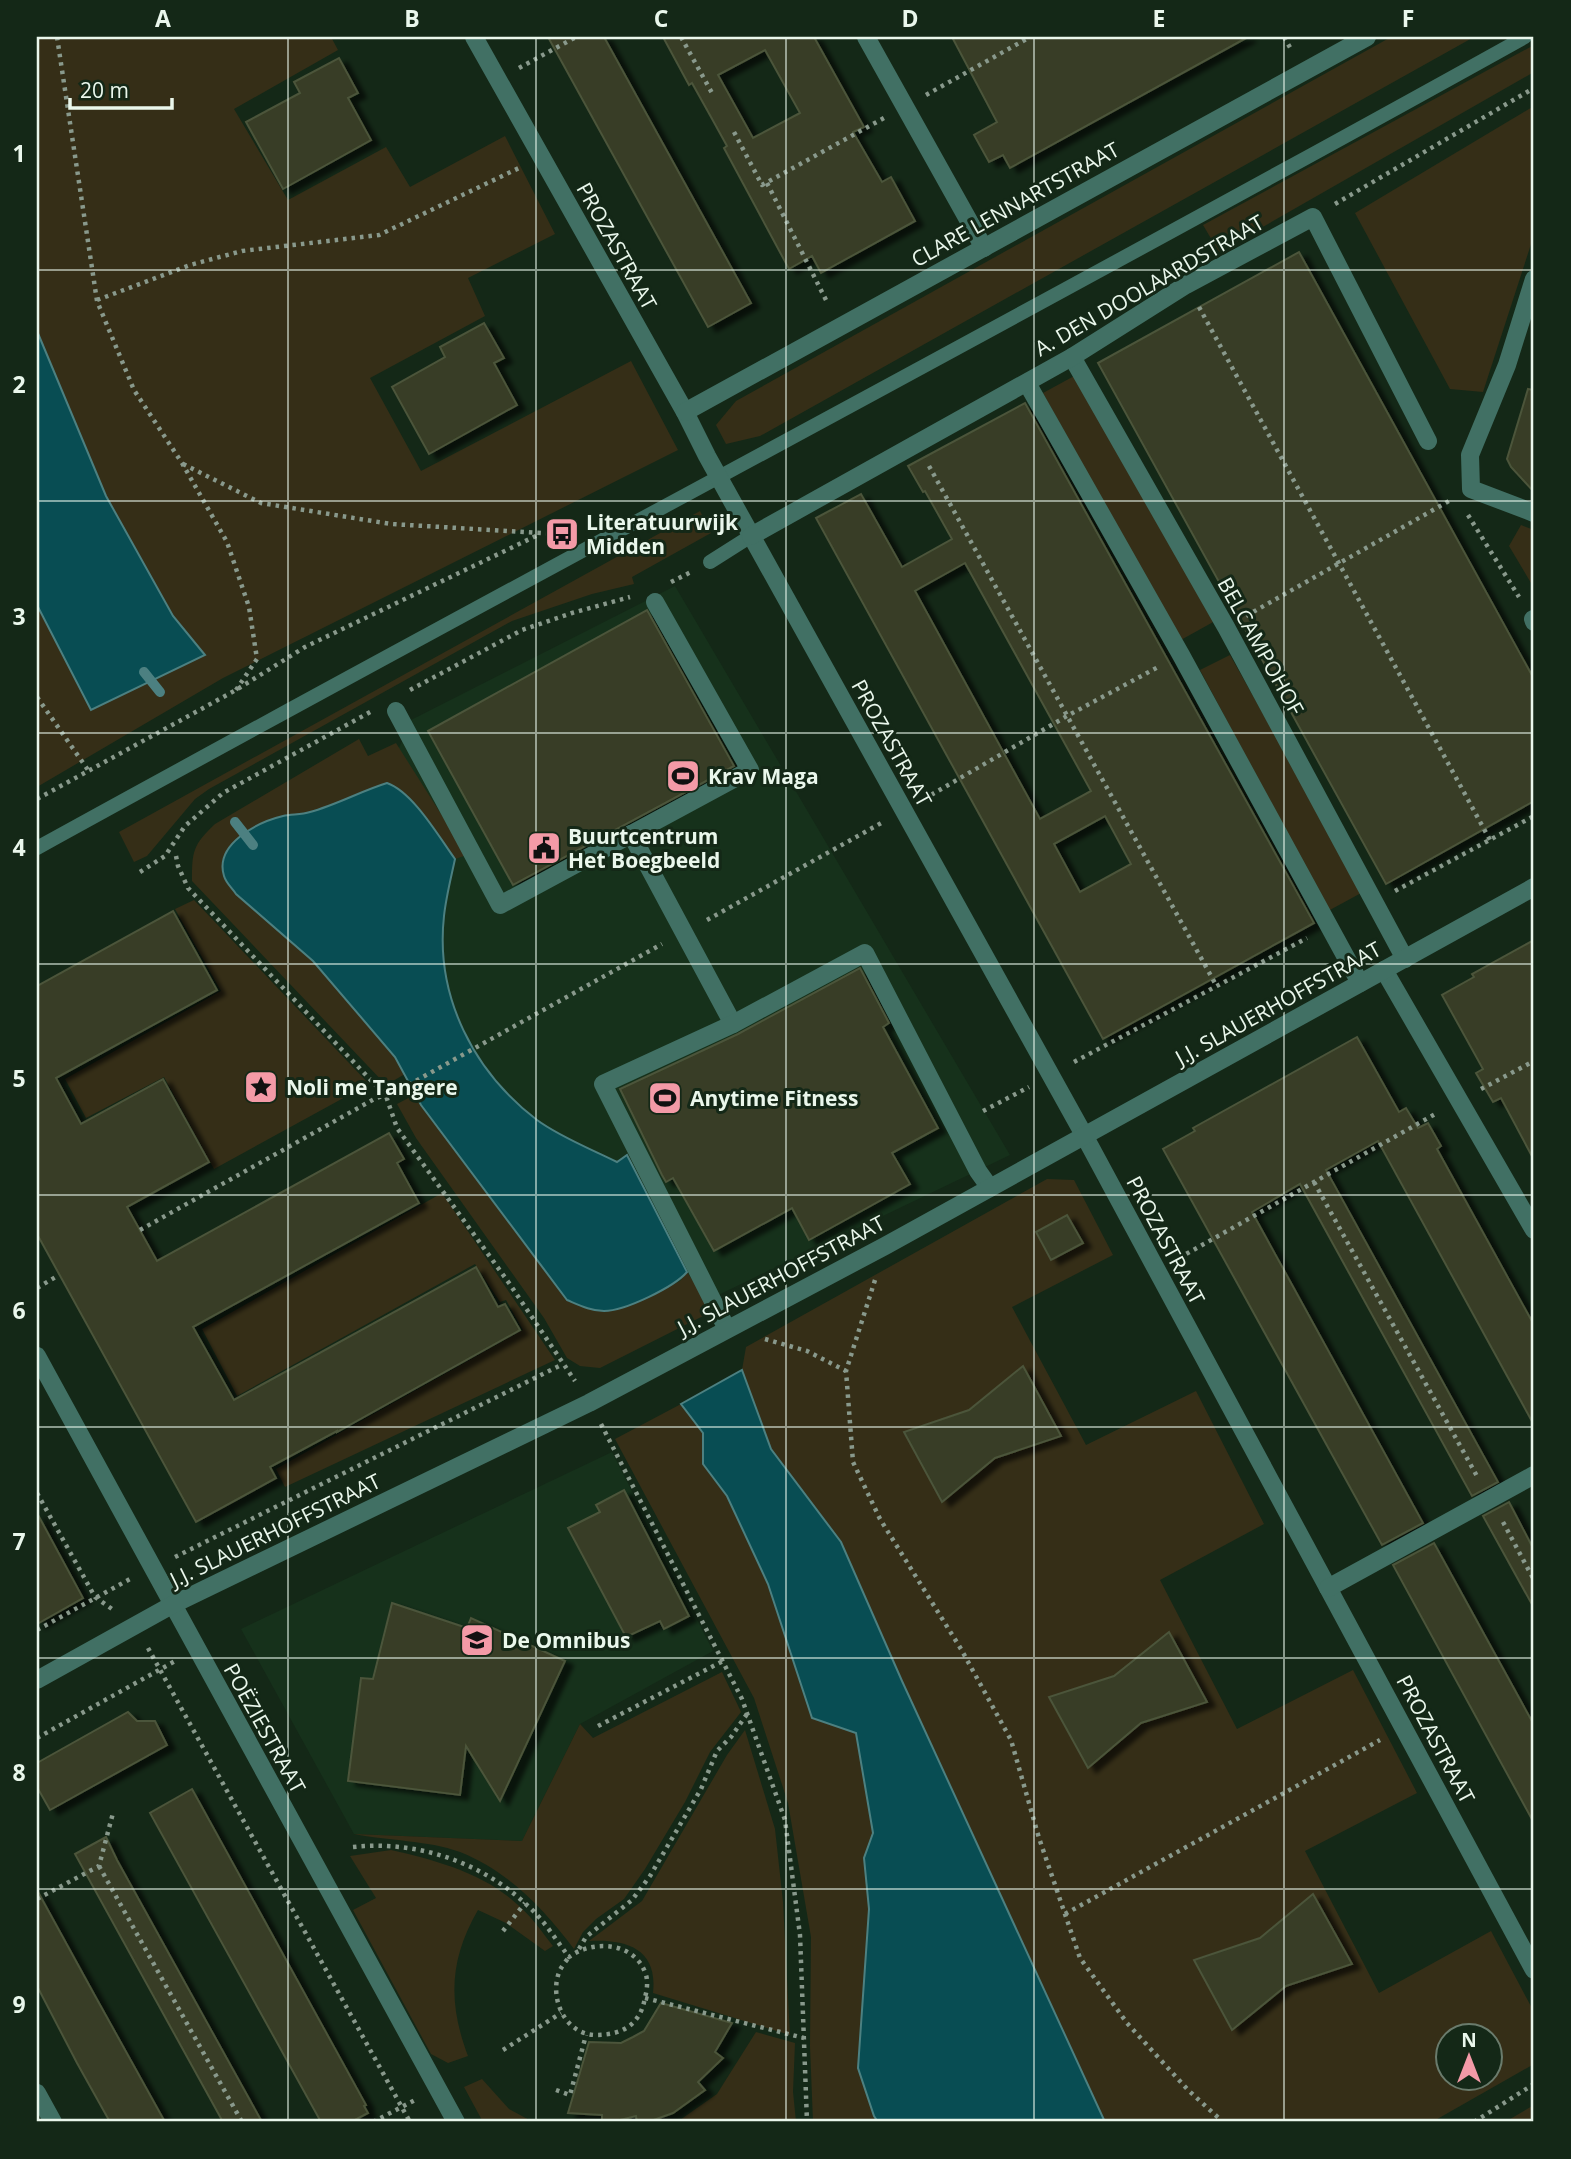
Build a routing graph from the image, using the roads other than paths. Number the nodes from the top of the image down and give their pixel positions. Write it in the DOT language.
graph roads {
  1 [pos="474,37"];
  2 [pos="866,37"];
  3 [pos="1367,37"];
  4 [pos="1525,37"];
  5 [pos="984,247"];
  6 [pos="1534,279"];
  7 [pos="1072,358"];
  8 [pos="1027,383"];
  9 [pos="685,412"];
  10 [pos="1428,441"];
  11 [pos="719,478"];
  12 [pos="1534,513"];
  13 [pos="751,536"];
  14 [pos="710,562"];
  15 [pos="655,602"];
  16 [pos="396,711"];
  17 [pos="631,834"];
  18 [pos="37,848"];
  19 [pos="1534,887"];
  20 [pos="1405,959"];
  21 [pos="1384,970"];
  22 [pos="1360,983"];
  23 [pos="733,1024"];
  24 [pos="1084,1135"];
  25 [pos="990,1188"];
  26 [pos="1534,1230"];
  27 [pos="727,1329"];
  28 [pos="37,1356"];
  29 [pos="1534,1475"];
  30 [pos="1328,1588"];
  31 [pos="172,1605"];
  32 [pos="37,1679"];
  33 [pos="1534,1970"];
  34 [pos="38,2096"];
  35 [pos="53,2122"];
  36 [pos="456,2122"];
  1 -- 9 [label="street, PROZASTRAAT"];
  2 -- 5 [label="street"];
  3 -- 5 [label="street, CLARE LENNARTSTRAAT"];
  4 -- 11 [label="lane"];
  5 -- 9 [label="street, CLARE LENNARTSTRAAT"];
  6 -- 12 [label="street"];
  7 -- 8 [label="street, A. DEN DOOLAARDSTRAAT"];
  7 -- 10 [label="street, A. DEN DOOLAARDSTRAAT"];
  7 -- 20 [label="street, BELCAMPOHOF"];
  8 -- 13 [label="street, A. DEN DOOLAARDSTRAAT"];
  8 -- 22 [label="street"];
  9 -- 11 [label="street, PROZASTRAAT"];
  11 -- 13 [label="street, PROZASTRAAT"];
  11 -- 18 [label="lane"];
  13 -- 14 [label="lane"];
  13 -- 24 [label="street, PROZASTRAAT"];
  15 -- 17 [label="street"];
  16 -- 17 [label="street"];
  17 -- 23 [label="street"];
  19 -- 20 [label="street, J.J. SLAUERHOFFSTRAAT"];
  20 -- 21 [label="street, J.J. SLAUERHOFFSTRAAT"];
  21 -- 22 [label="street, J.J. SLAUERHOFFSTRAAT"];
  21 -- 26 [label="street"];
  22 -- 24 [label="street, J.J. SLAUERHOFFSTRAAT"];
  23 -- 25 [label="street"];
  23 -- 27 [label="street"];
  24 -- 25 [label="street, J.J. SLAUERHOFFSTRAAT"];
  24 -- 30 [label="street, PROZASTRAAT"];
  25 -- 27 [label="street, J.J. SLAUERHOFFSTRAAT"];
  27 -- 31 [label="street, J.J. SLAUERHOFFSTRAAT"];
  28 -- 31 [label="street, POËZIESTRAAT"];
  29 -- 30 [label="street"];
  30 -- 33 [label="street, PROZASTRAAT"];
  31 -- 32 [label="street, J.J. SLAUERHOFFSTRAAT"];
  31 -- 36 [label="street, POËZIESTRAAT"];
  34 -- 35 [label="street"];
}
